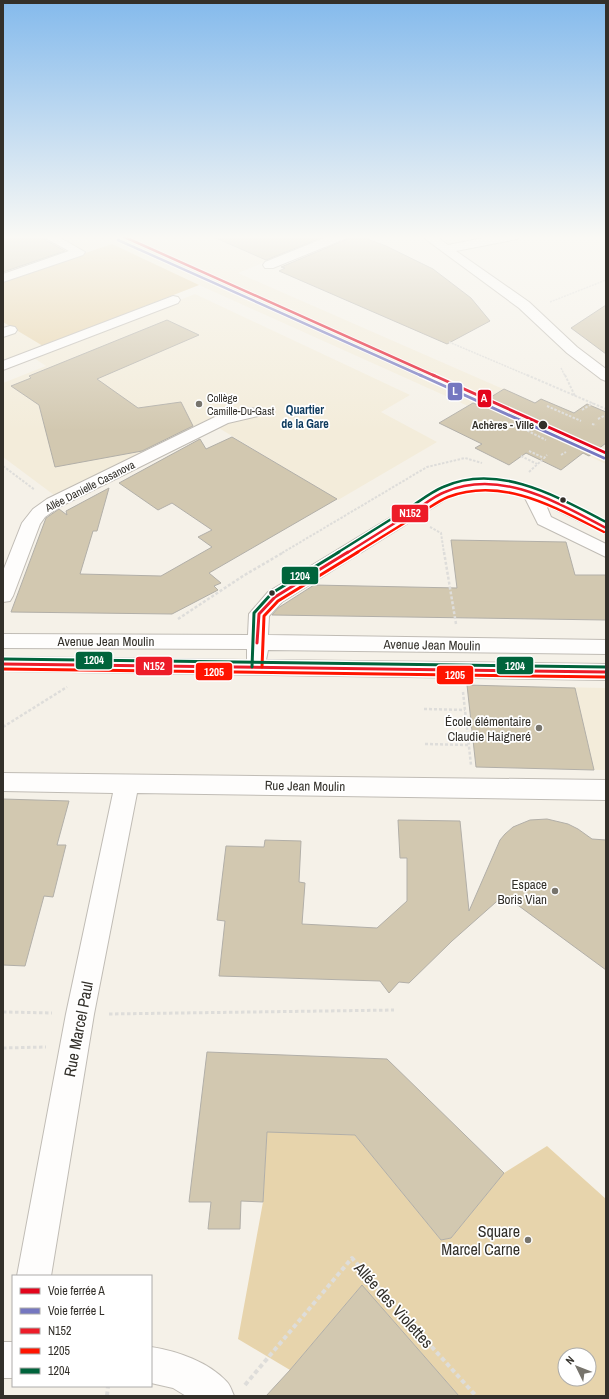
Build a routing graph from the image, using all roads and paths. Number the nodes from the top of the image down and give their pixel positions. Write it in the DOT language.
graph roads {
  1 [pos="173,300"];
  2 [pos="503,300"];
  3 [pos="555,300"];
  4 [pos="517,304"];
  5 [pos="449,342"];
  6 [pos="8,364"];
  7 [pos="606,376"];
  8 [pos="3,381"];
  9 [pos="593,403"];
  10 [pos="547,406"];
  11 [pos="606,409"];
  12 [pos="582,410"];
  13 [pos="252,413"];
  14 [pos="606,414"];
  15 [pos="598,419"];
  16 [pos="581,421"];
  17 [pos="592,424"];
  18 [pos="596,425"];
  19 [pos="520,427"];
  20 [pos="546,440"];
  21 [pos="536,450"];
  22 [pos="529,451"];
  23 [pos="566,452"];
  24 [pos="533,453"];
  25 [pos="530,455"];
  26 [pos="547,455"];
  27 [pos="562,455"];
  28 [pos="521,456"];
  29 [pos="526,459"];
  30 [pos="542,460"];
  31 [pos="488,464"];
  32 [pos="537,464"];
  33 [pos="3,466"];
  34 [pos="529,483"];
  35 [pos="53,503"];
  36 [pos="408,514"];
  37 [pos="606,528"];
  38 [pos="606,551"];
  39 [pos="3,596"];
  40 [pos="175,620"];
  41 [pos="456,628"];
  42 [pos="3,641"];
  43 [pos="257,643"];
  44 [pos="606,648"];
  45 [pos="3,664"];
  46 [pos="257,667"];
  47 [pos="606,672"];
  48 [pos="73,683"];
  49 [pos="462,689"];
  50 [pos="424,709"];
  51 [pos="464,710"];
  52 [pos="3,727"];
  53 [pos="425,744"];
  54 [pos="468,745"];
  55 [pos="3,782"];
  56 [pos="127,784"];
  57 [pos="473,788"];
  58 [pos="606,790"];
  59 [pos="394,1010"];
  60 [pos="3,1012"];
  61 [pos="80,1014"];
  62 [pos="74,1047"];
  63 [pos="3,1048"];
  64 [pos="34,1275"];
  65 [pos="152,1365"];
  66 [pos="228,1393"];
  67 [pos="476,1396"];
  1 -- 6 [label="street"];
  2 -- 4 [label="street"];
  3 -- 4 [label="path"];
  4 -- 7 [label="street"];
  5 -- 9 [label="path"];
  6 -- 8 [label="street"];
  9 -- 11 [label="path"];
  9 -- 12 [label="path"];
  10 -- 16 [label="path"];
  13 -- 35 [label="street, Allée Danielle Casanova"];
  14 -- 15 [label="path"];
  17 -- 18 [label="path"];
  19 -- 20 [label="path"];
  21 -- 24 [label="path"];
  22 -- 24 [label="path"];
  23 -- 27 [label="path"];
  24 -- 26 [label="path"];
  25 -- 29 [label="path"];
  28 -- 29 [label="path"];
  29 -- 32 [label="path"];
  30 -- 32 [label="path"];
  31 -- 40 [label="path"];
  32 -- 34 [label="path"];
  33 -- 35 [label="path"];
  34 -- 36 [label="street"];
  34 -- 37 [label="street"];
  34 -- 38 [label="street"];
  35 -- 39 [label="street, Allée Danielle Casanova"];
  36 -- 41 [label="path"];
  36 -- 43 [label="street"];
  42 -- 43 [label="street, Avenue Jean Moulin"];
  43 -- 44 [label="street, Avenue Jean Moulin"];
  43 -- 46 [label="street"];
  45 -- 46 [label="street, Avenue Jean Moulin"];
  46 -- 47 [label="street, Avenue Jean Moulin"];
  48 -- 52 [label="path"];
  49 -- 51 [label="path"];
  50 -- 51 [label="path"];
  51 -- 54 [label="path"];
  53 -- 54 [label="path"];
  54 -- 57 [label="path"];
  55 -- 56 [label="street, Rue Jean Moulin"];
  56 -- 57 [label="street, Rue Jean Moulin"];
  56 -- 61 [label="street, Rue Marcel Paul"];
  57 -- 58 [label="street, Rue Jean Moulin"];
  59 -- 61 [label="path"];
  60 -- 61 [label="path"];
  61 -- 62 [label="street, Rue Marcel Paul"];
  62 -- 63 [label="path"];
  62 -- 64 [label="street, Rue Marcel Paul"];
  65 -- 66 [label="street"];
  66 -- 67 [label="path, Allée des Violettes"];
}
